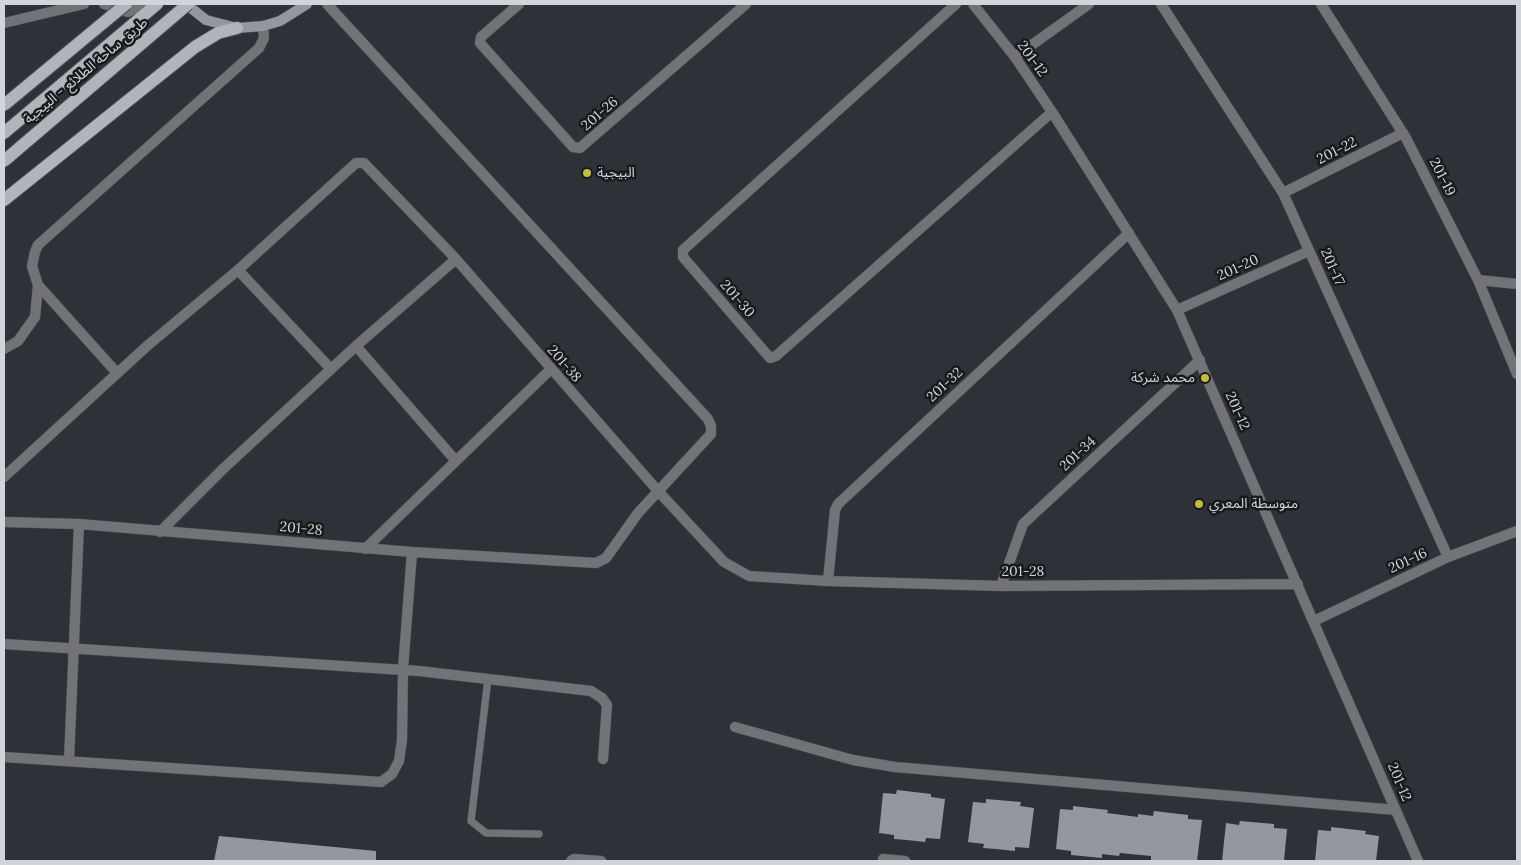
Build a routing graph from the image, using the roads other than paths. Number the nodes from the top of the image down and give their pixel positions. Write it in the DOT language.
graph roads {
  1 [pos="73,4"];
  2 [pos="84,4"];
  3 [pos="104,4"];
  4 [pos="147,4"];
  5 [pos="157,4"];
  6 [pos="187,4"];
  7 [pos="307,4"];
  8 [pos="327,4"];
  9 [pos="519,4"];
  10 [pos="746,4"];
  11 [pos="956,4"];
  12 [pos="973,4"];
  13 [pos="1089,4"];
  14 [pos="1161,4"];
  15 [pos="1321,4"];
  16 [pos="122,7"];
  17 [pos="61,8"];
  18 [pos="4,23"];
  19 [pos="263,26"];
  20 [pos="237,28"];
  21 [pos="1015,57"];
  22 [pos="4,105"];
  23 [pos="1052,112"];
  24 [pos="4,133"];
  25 [pos="1403,133"];
  26 [pos="4,161"];
  27 [pos="1283,193"];
  28 [pos="4,200"];
  29 [pos="1129,233"];
  30 [pos="1309,251"];
  31 [pos="456,260"];
  32 [pos="238,270"];
  33 [pos="1478,280"];
  34 [pos="1517,284"];
  35 [pos="38,285"];
  36 [pos="1177,310"];
  37 [pos="356,346"];
  38 [pos="4,349"];
  39 [pos="1200,360"];
  40 [pos="332,369"];
  41 [pos="551,369"];
  42 [pos="117,373"];
  43 [pos="1517,374"];
  44 [pos="456,461"];
  45 [pos="4,477"];
  46 [pos="658,491"];
  47 [pos="4,522"];
  48 [pos="79,524"];
  49 [pos="1517,531"];
  50 [pos="160,532"];
  51 [pos="365,548"];
  52 [pos="412,552"];
  53 [pos="1448,557"];
  54 [pos="749,576"];
  55 [pos="828,582"];
  56 [pos="1298,584"];
  57 [pos="1001,586"];
  58 [pos="1314,621"];
  59 [pos="4,644"];
  60 [pos="74,648"];
  61 [pos="403,670"];
  62 [pos="488,679"];
  63 [pos="735,727"];
  64 [pos="4,756"];
  65 [pos="603,759"];
  66 [pos="69,760"];
  67 [pos="1396,810"];
  68 [pos="539,834"];
  69 [pos="883,859"];
  70 [pos="571,861"];
  71 [pos="601,861"];
  72 [pos="905,861"];
  73 [pos="1418,861"];
  1 -- 17 [label="street"];
  2 -- 17 [label="street"];
  3 -- 16 [label="street"];
  4 -- 16 [label="street"];
  5 -- 24 [label="main road, طريق ساحة الطلائع - البيجية"];
  6 -- 20 [label="main road"];
  6 -- 26 [label="main road, طريق ساحة الطلائع - البيجية, bridge"];
  7 -- 19 [label="main road"];
  8 -- 46 [label="street"];
  9 -- 10 [label="street, 201-26"];
  11 -- 23 [label="street, 201-30"];
  12 -- 21 [label="street, 201-12"];
  13 -- 21 [label="street"];
  14 -- 27 [label="street, 201-17"];
  15 -- 25 [label="street, 201-19"];
  16 -- 22 [label="main road, bridge"];
  17 -- 18 [label="street"];
  19 -- 20 [label="main road"];
  19 -- 35 [label="street"];
  20 -- 28 [label="main road"];
  21 -- 23 [label="street, 201-12"];
  23 -- 29 [label="street, 201-12"];
  25 -- 27 [label="street, 201-22"];
  25 -- 33 [label="street, 201-19"];
  27 -- 30 [label="street, 201-17"];
  29 -- 36 [label="street, 201-12"];
  29 -- 55 [label="street, 201-32"];
  30 -- 36 [label="street, 201-20"];
  30 -- 53 [label="street, 201-17"];
  31 -- 32 [label="street, 201-38"];
  31 -- 37 [label="street"];
  31 -- 41 [label="street, 201-38"];
  32 -- 40 [label="street"];
  32 -- 42 [label="street"];
  33 -- 34 [label="street"];
  33 -- 43 [label="street, 201-19"];
  35 -- 38 [label="street"];
  35 -- 42 [label="street"];
  36 -- 39 [label="street, 201-12"];
  37 -- 40 [label="street"];
  37 -- 44 [label="street"];
  39 -- 56 [label="street, 201-12"];
  39 -- 57 [label="street, 201-34"];
  40 -- 50 [label="street"];
  41 -- 44 [label="street"];
  41 -- 46 [label="street, 201-38"];
  42 -- 45 [label="street"];
  44 -- 51 [label="street"];
  46 -- 52 [label="street, 201-28"];
  46 -- 54 [label="street, 201-38"];
  47 -- 48 [label="street, 201-28"];
  48 -- 50 [label="street, 201-28"];
  48 -- 60 [label="street"];
  49 -- 53 [label="street, 201-16"];
  50 -- 51 [label="street, 201-28"];
  51 -- 52 [label="street, 201-28"];
  52 -- 61 [label="street"];
  53 -- 58 [label="street, 201-16"];
  54 -- 55 [label="street, 201-28"];
  55 -- 57 [label="street, 201-28"];
  56 -- 57 [label="street, 201-28"];
  56 -- 58 [label="street, 201-12"];
  58 -- 67 [label="street, 201-12"];
  59 -- 60 [label="street"];
  60 -- 61 [label="street"];
  60 -- 66 [label="street"];
  61 -- 62 [label="street"];
  61 -- 66 [label="street"];
  62 -- 65 [label="street"];
  62 -- 68 [label="lane"];
  63 -- 67 [label="street"];
  64 -- 66 [label="street"];
  67 -- 73 [label="street, 201-12"];
  69 -- 72 [label="street"];
  70 -- 71 [label="street"];
}
